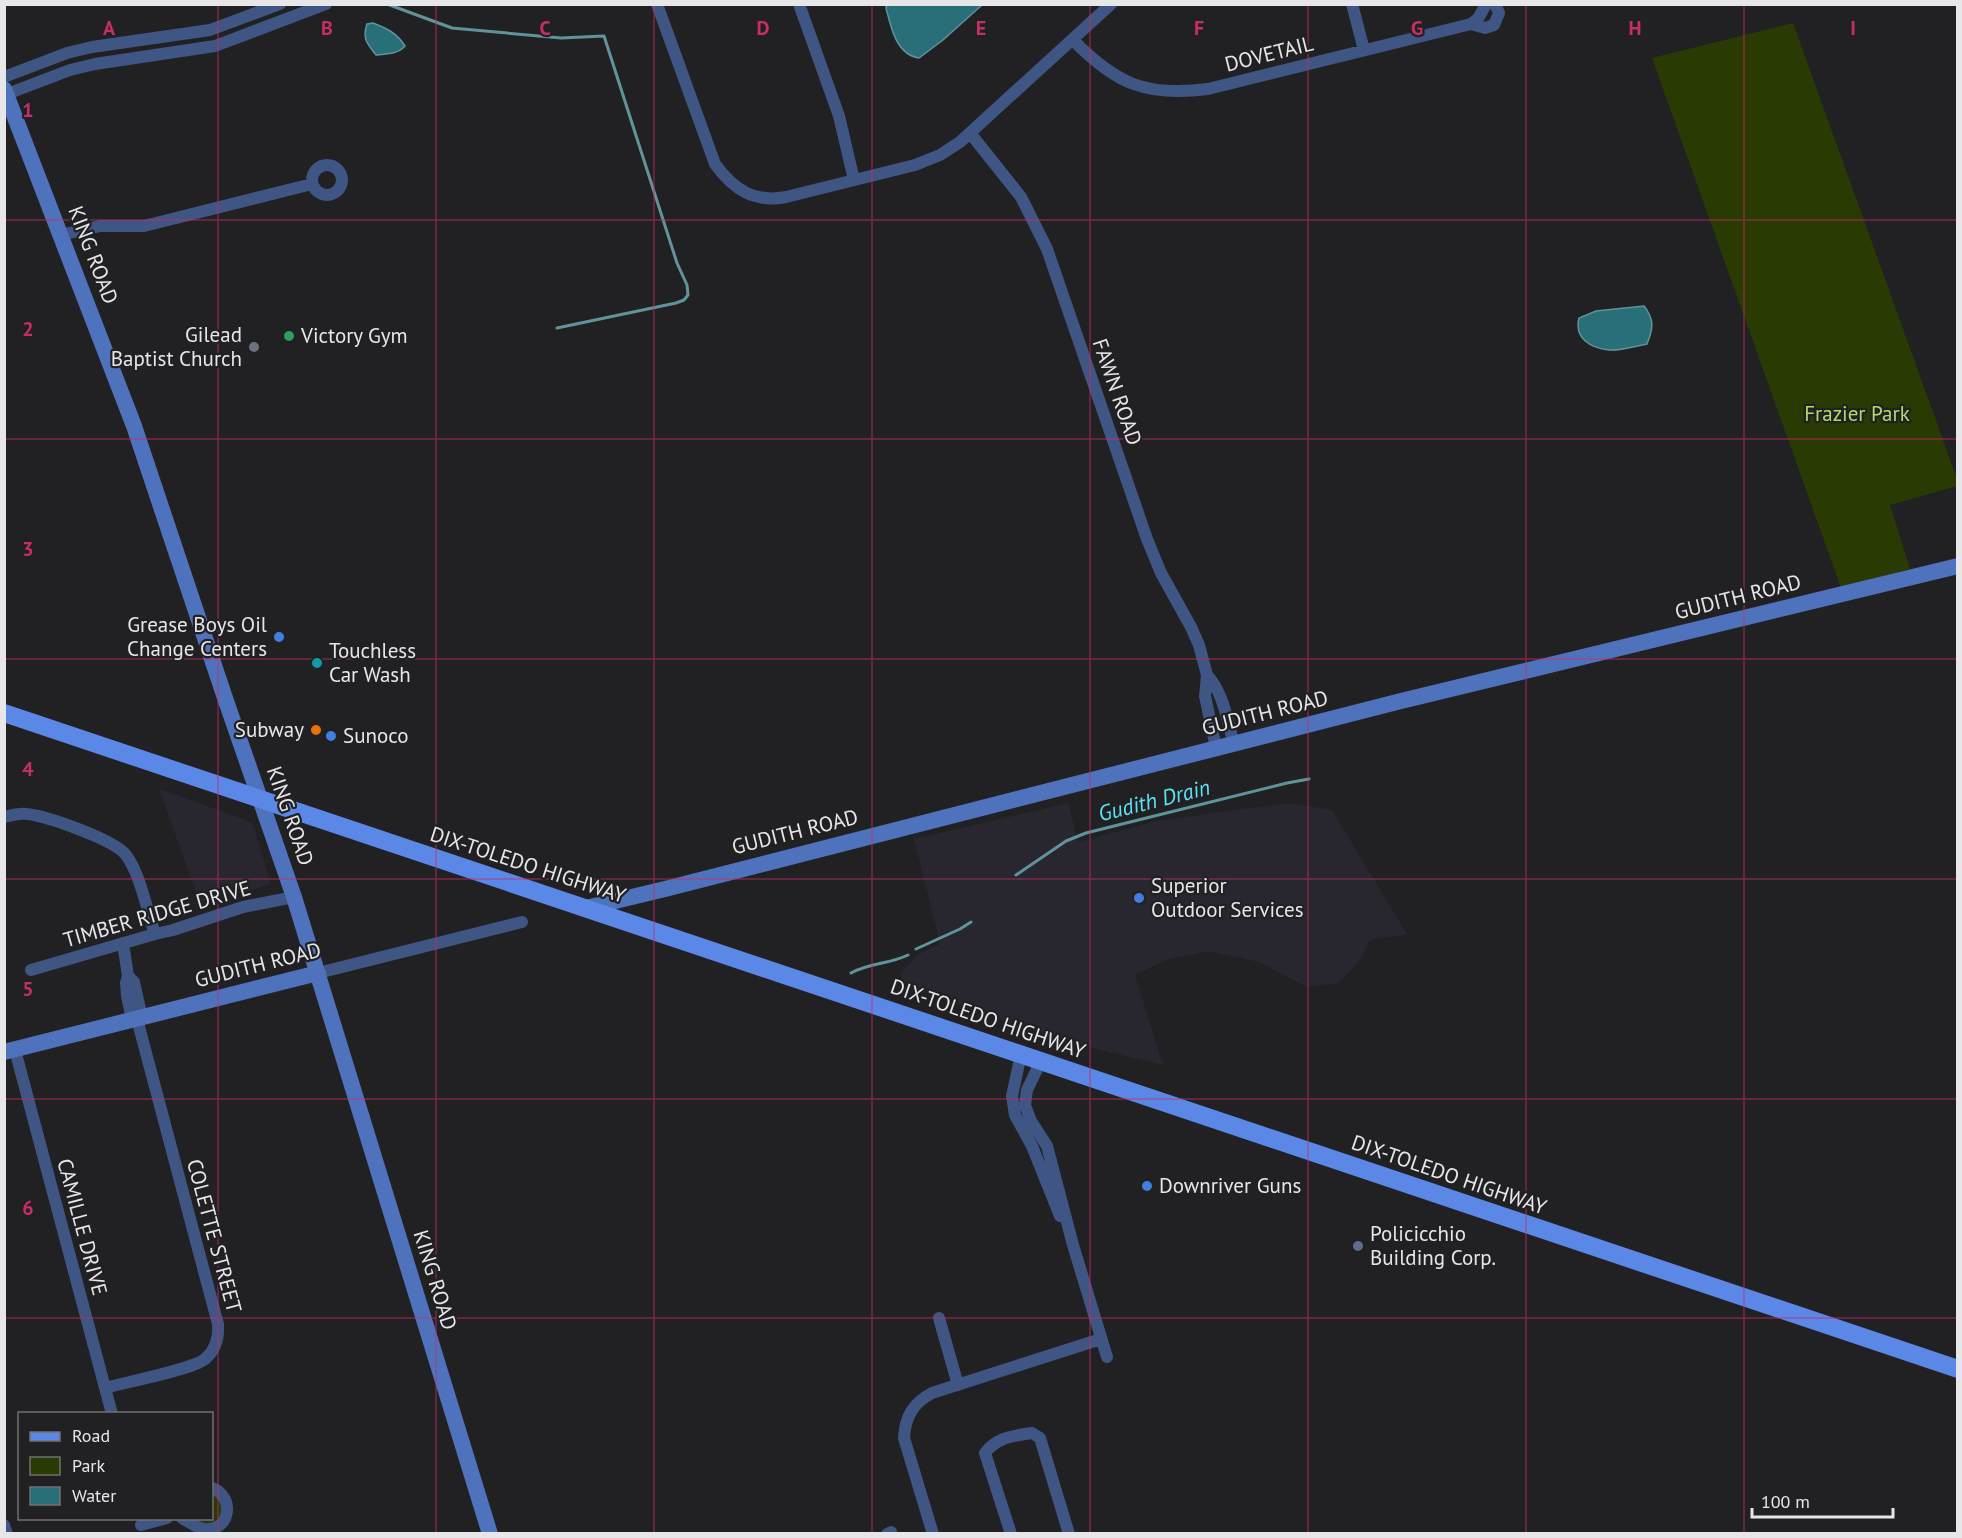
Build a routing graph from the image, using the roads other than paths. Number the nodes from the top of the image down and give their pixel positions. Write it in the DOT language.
graph roads {
  1 [pos="280,4"];
  2 [pos="326,4"];
  3 [pos="657,4"];
  4 [pos="799,4"];
  5 [pos="1111,4"];
  6 [pos="1352,4"];
  7 [pos="1495,4"];
  8 [pos="1484,8"];
  9 [pos="256,14"];
  10 [pos="1472,24"];
  11 [pos="262,29"];
  12 [pos="177,36"];
  13 [pos="1073,40"];
  14 [pos="92,47"];
  15 [pos="1364,50"];
  16 [pos="179,52"];
  17 [pos="94,64"];
  18 [pos="4,77"];
  19 [pos="6,91"];
  20 [pos="970,133"];
  21 [pos="854,180"];
  22 [pos="312,184"];
  23 [pos="62,235"];
  24 [pos="1958,566"];
  25 [pos="1207,675"];
  26 [pos="4,713"];
  27 [pos="1234,744"];
  28 [pos="1216,748"];
  29 [pos="261,799"];
  30 [pos="4,817"];
  31 [pos="294,897"];
  32 [pos="586,908"];
  33 [pos="522,922"];
  34 [pos="155,934"];
  35 [pos="123,943"];
  36 [pos="31,970"];
  37 [pos="318,973"];
  38 [pos="137,1019"];
  39 [pos="10,1051"];
  40 [pos="1021,1054"];
  41 [pos="1041,1060"];
  42 [pos="1038,1144"];
  43 [pos="939,1318"];
  44 [pos="1101,1339"];
  45 [pos="1107,1357"];
  46 [pos="1958,1369"];
  47 [pos="958,1385"];
  48 [pos="105,1388"];
  49 [pos="112,1412"];
  50 [pos="213,1489"];
  51 [pos="160,1520"];
  52 [pos="186,1520"];
  53 [pos="4,1525"];
  54 [pos="141,1526"];
  55 [pos="7,1533"];
  56 [pos="490,1533"];
  57 [pos="933,1533"];
  58 [pos="1011,1533"];
  59 [pos="1070,1533"];
  1 -- 9 [label="street"];
  2 -- 11 [label="street"];
  3 -- 21 [label="street"];
  4 -- 21 [label="street"];
  5 -- 13 [label="street"];
  6 -- 15 [label="street"];
  7 -- 10 [label="street, DOVETAIL"];
  8 -- 10 [label="street"];
  9 -- 11 [label="street"];
  9 -- 12 [label="street"];
  10 -- 15 [label="street, DOVETAIL"];
  11 -- 16 [label="street"];
  12 -- 14 [label="street"];
  12 -- 16 [label="street"];
  13 -- 15 [label="street, DOVETAIL"];
  13 -- 20 [label="street"];
  14 -- 17 [label="street"];
  14 -- 18 [label="street"];
  16 -- 17 [label="street"];
  17 -- 19 [label="street"];
  19 -- 23 [label="street, KING ROAD"];
  20 -- 21 [label="street"];
  20 -- 25 [label="street, FAWN ROAD"];
  22 -- 23 [label="street"];
  23 -- 29 [label="street, KING ROAD"];
  24 -- 27 [label="street, GUDITH ROAD"];
  25 -- 27 [label="street, FAWN ROAD"];
  25 -- 28 [label="street, FAWN ROAD"];
  26 -- 29 [label="main road, DIX-TOLEDO HIGHWAY"];
  27 -- 28 [label="street, GUDITH ROAD"];
  28 -- 32 [label="street, GUDITH ROAD"];
  29 -- 31 [label="street, KING ROAD"];
  29 -- 32 [label="main road, DIX-TOLEDO HIGHWAY"];
  30 -- 34 [label="street"];
  31 -- 34 [label="street, TIMBER RIDGE DRIVE"];
  31 -- 37 [label="street, KING ROAD"];
  32 -- 40 [label="main road, DIX-TOLEDO HIGHWAY"];
  33 -- 37 [label="street, GUDITH ROAD"];
  34 -- 35 [label="street, TIMBER RIDGE DRIVE"];
  35 -- 36 [label="street, TIMBER RIDGE DRIVE"];
  35 -- 38 [label="street, COLETTE STREET"];
  37 -- 38 [label="street, GUDITH ROAD"];
  37 -- 56 [label="street, KING ROAD"];
  38 -- 39 [label="street, GUDITH ROAD"];
  38 -- 48 [label="street, COLETTE STREET"];
  39 -- 48 [label="street, CAMILLE DRIVE"];
  40 -- 41 [label="main road, DIX-TOLEDO HIGHWAY"];
  40 -- 42 [label="street"];
  41 -- 42 [label="street"];
  41 -- 46 [label="main road, DIX-TOLEDO HIGHWAY"];
  42 -- 44 [label="street"];
  43 -- 47 [label="street"];
  44 -- 45 [label="street"];
  44 -- 47 [label="street"];
  47 -- 57 [label="street"];
  48 -- 49 [label="street, CAMILLE DRIVE"];
  50 -- 52 [label="street"];
  51 -- 54 [label="street"];
  53 -- 55 [label="street"];
  58 -- 59 [label="street"];
}
